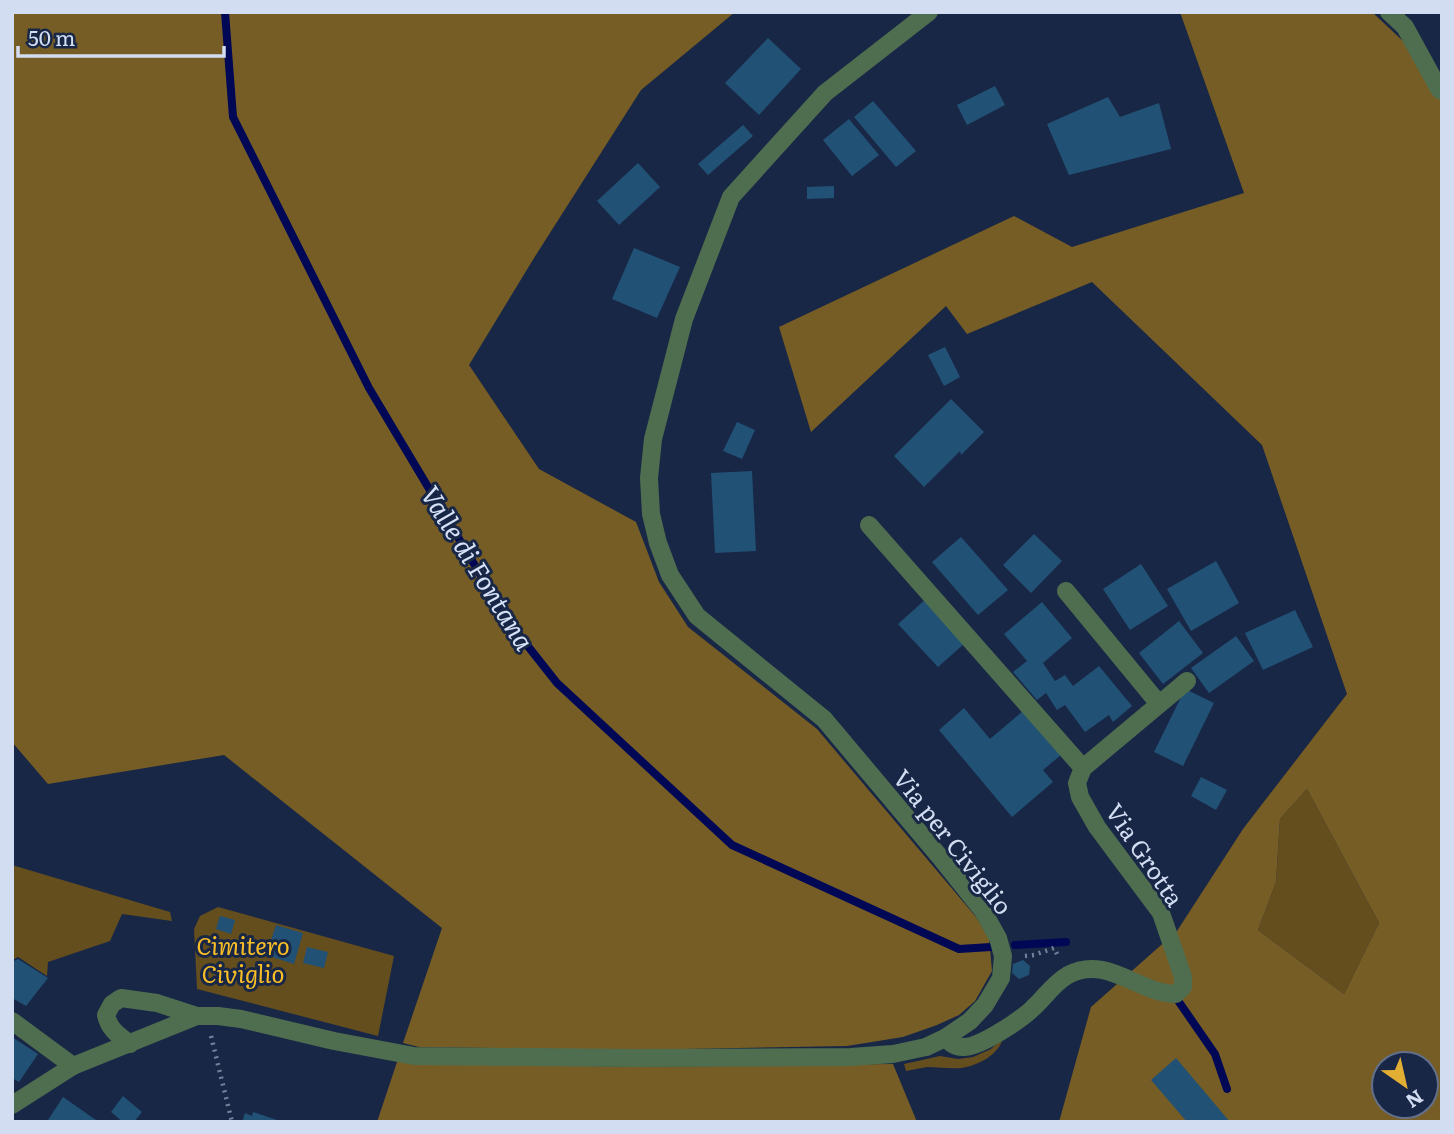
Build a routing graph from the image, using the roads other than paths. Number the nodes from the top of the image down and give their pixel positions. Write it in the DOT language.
graph roads {
  1 [pos="929,12"];
  2 [pos="1389,12"];
  3 [pos="1442,91"];
  4 [pos="869,525"];
  5 [pos="1066,591"];
  6 [pos="1187,681"];
  7 [pos="1158,704"];
  8 [pos="1083,768"];
  9 [pos="197,1016"];
  10 [pos="12,1021"];
  11 [pos="945,1038"];
  12 [pos="130,1044"];
  13 [pos="73,1066"];
  14 [pos="13,1102"];
  1 -- 11 [label="street, Via per Civiglio"];
  2 -- 3 [label="street"];
  4 -- 8 [label="street"];
  5 -- 7 [label="street"];
  6 -- 7 [label="street"];
  7 -- 8 [label="street"];
  8 -- 11 [label="street, Via Grotta"];
  9 -- 11 [label="street"];
  9 -- 12 [label="street"];
  9 -- 12 [label="street"];
  10 -- 13 [label="street"];
  12 -- 13 [label="street"];
  13 -- 14 [label="street"];
}
